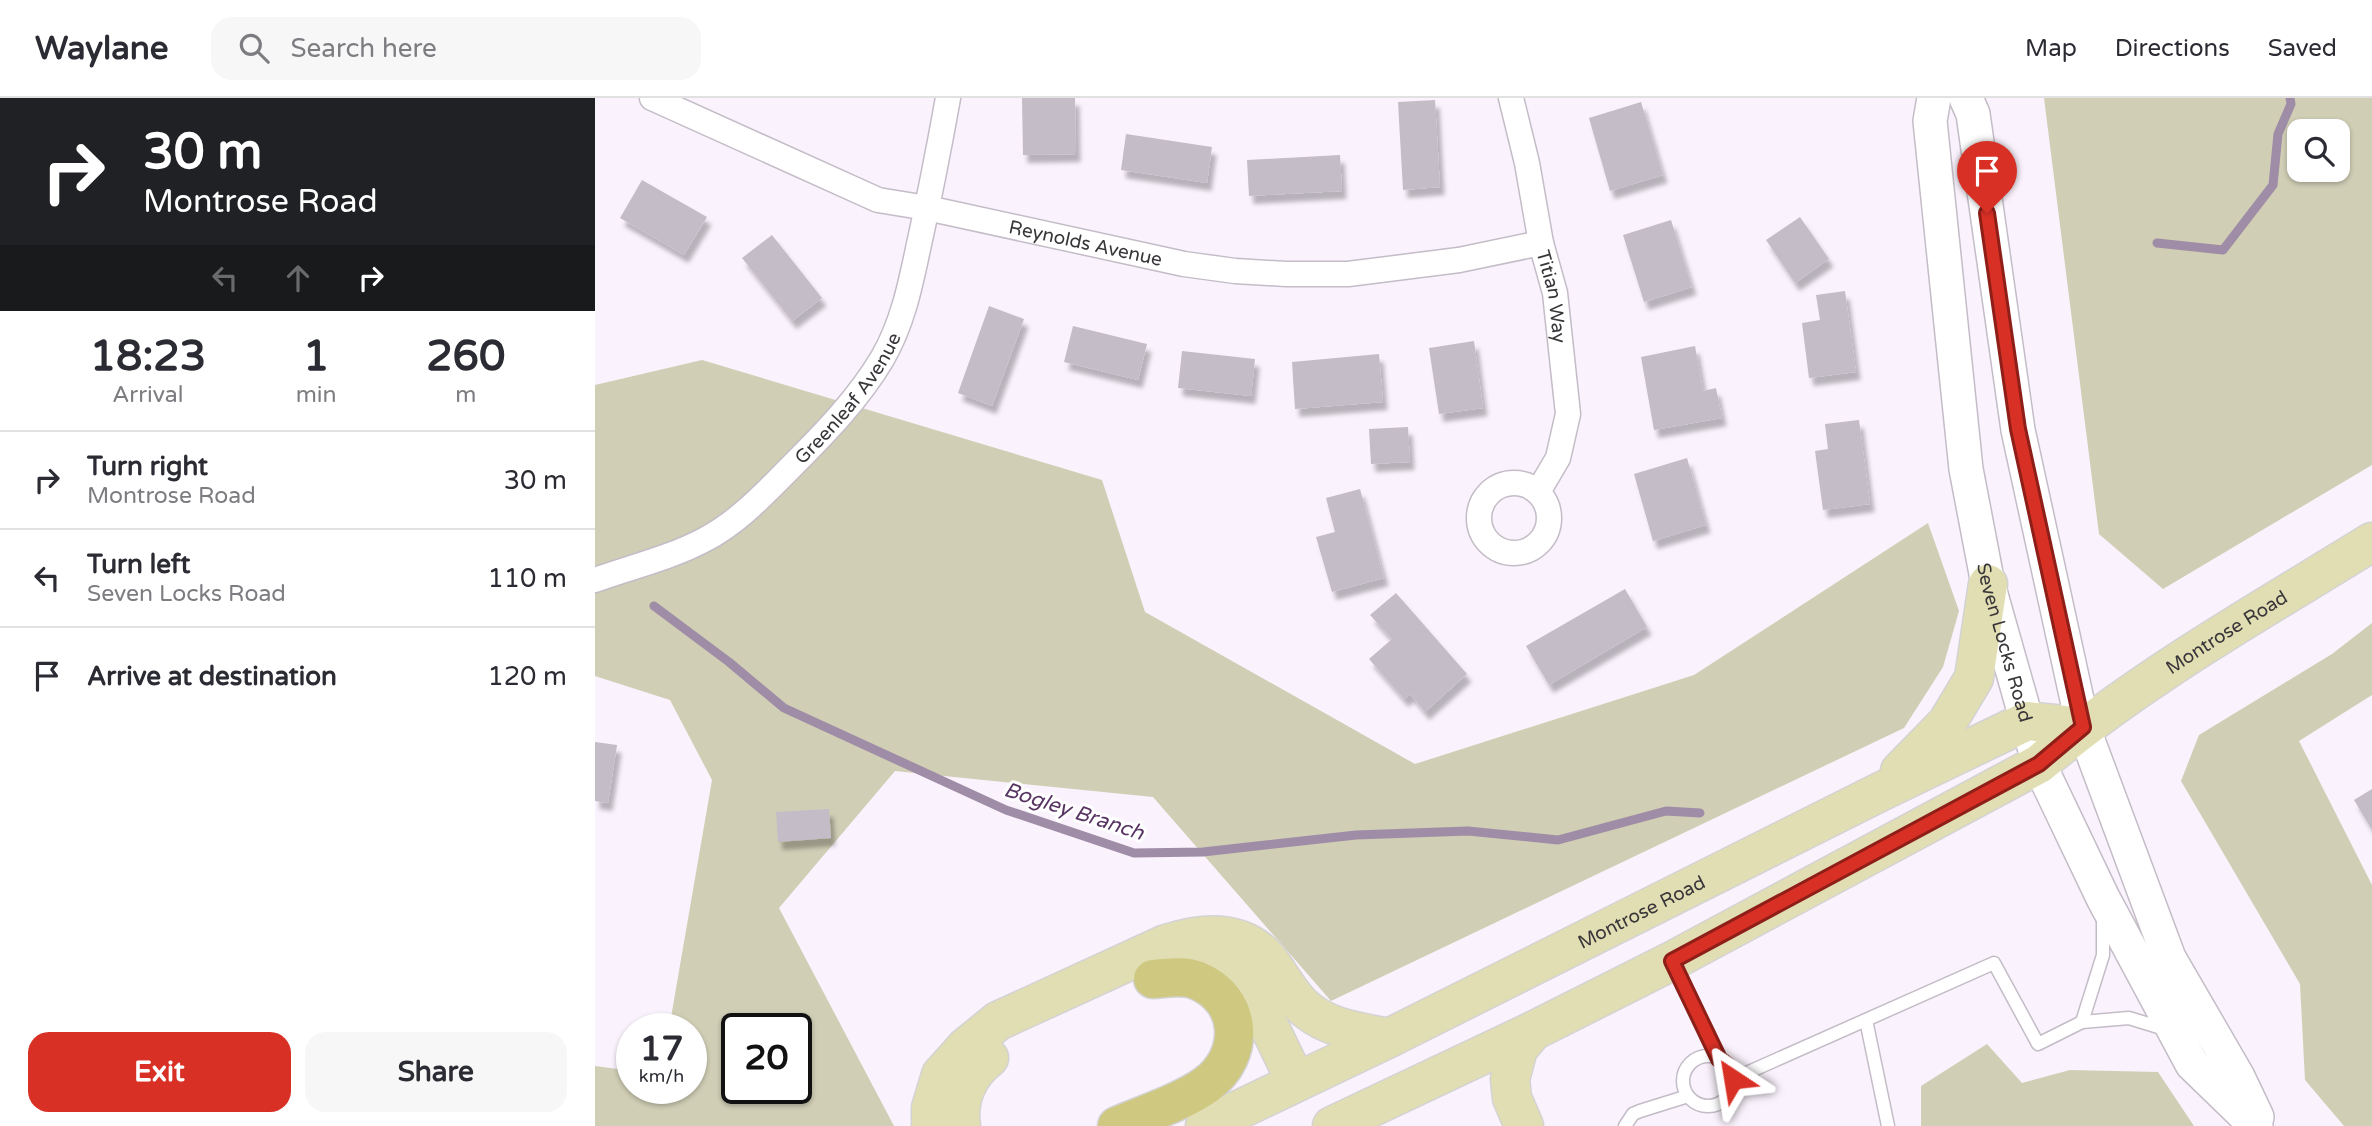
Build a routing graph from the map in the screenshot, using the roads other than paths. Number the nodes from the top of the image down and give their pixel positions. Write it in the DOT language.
graph roads {
  1 [pos="652,98"];
  2 [pos="948,98"];
  3 [pos="1511,98"];
  4 [pos="1934,98"];
  5 [pos="1966,98"];
  6 [pos="927,208"];
  7 [pos="1541,243"];
  8 [pos="1538,492"];
  9 [pos="2372,542"];
  10 [pos="595,580"];
  11 [pos="1988,584"];
  12 [pos="2027,722"];
  13 [pos="2083,727"];
  14 [pos="2039,764"];
  15 [pos="1880,792"];
  16 [pos="2102,898"];
  17 [pos="1672,961"];
  18 [pos="1153,979"];
  19 [pos="1866,1020"];
  20 [pos="2083,1021"];
  21 [pos="1533,1031"];
  22 [pos="2175,1032"];
  23 [pos="1388,1038"];
  24 [pos="1719,1059"];
  25 [pos="1733,1079"];
  26 [pos="1296,1082"];
  27 [pos="1688,1096"];
  28 [pos="931,1126"];
  29 [pos="961,1126"];
  30 [pos="1118,1126"];
  31 [pos="1205,1126"];
  32 [pos="1332,1126"];
  33 [pos="1524,1126"];
  34 [pos="1625,1126"];
  35 [pos="1888,1126"];
  36 [pos="2259,1126"];
  1 -- 6 [label="street, Reynolds Avenue"];
  2 -- 6 [label="street, Greenleaf Avenue"];
  3 -- 7 [label="street, Titian Way"];
  4 -- 11 [label="main road, Seven Locks Road"];
  5 -- 13 [label="main road, Seven Locks Road"];
  6 -- 7 [label="street, Reynolds Avenue"];
  6 -- 10 [label="street, Greenleaf Avenue"];
  7 -- 8 [label="street, Titian Way"];
  9 -- 13 [label="main road, Montrose Road"];
  11 -- 12 [label="main road, Seven Locks Road"];
  11 -- 15 [label="main road"];
  12 -- 13 [label="main road"];
  12 -- 14 [label="main road, Seven Locks Road"];
  12 -- 15 [label="main road, Montrose Road"];
  13 -- 14 [label="main road, Montrose Road"];
  13 -- 36 [label="main road, Seven Locks Road"];
  14 -- 16 [label="main road, Seven Locks Road"];
  14 -- 17 [label="main road, Montrose Road"];
  15 -- 23 [label="main road, Montrose Road"];
  16 -- 20 [label="lane"];
  16 -- 22 [label="main road, Seven Locks Road"];
  17 -- 21 [label="main road, Montrose Road"];
  17 -- 24 [label="lane"];
  18 -- 26 [label="main road"];
  18 -- 29 [label="main road"];
  18 -- 30 [label="highway"];
  19 -- 20 [label="lane"];
  19 -- 25 [label="lane"];
  19 -- 35 [label="lane"];
  20 -- 22 [label="lane"];
  21 -- 32 [label="main road, Montrose Road"];
  21 -- 33 [label="main road"];
  22 -- 36 [label="main road, Seven Locks Road"];
  23 -- 26 [label="main road, Montrose Road"];
  23 -- 28 [label="main road"];
  24 -- 25 [label="lane"];
  24 -- 27 [label="lane"];
  25 -- 27 [label="lane"];
  26 -- 31 [label="main road, Montrose Road"];
  27 -- 34 [label="lane"];
}
